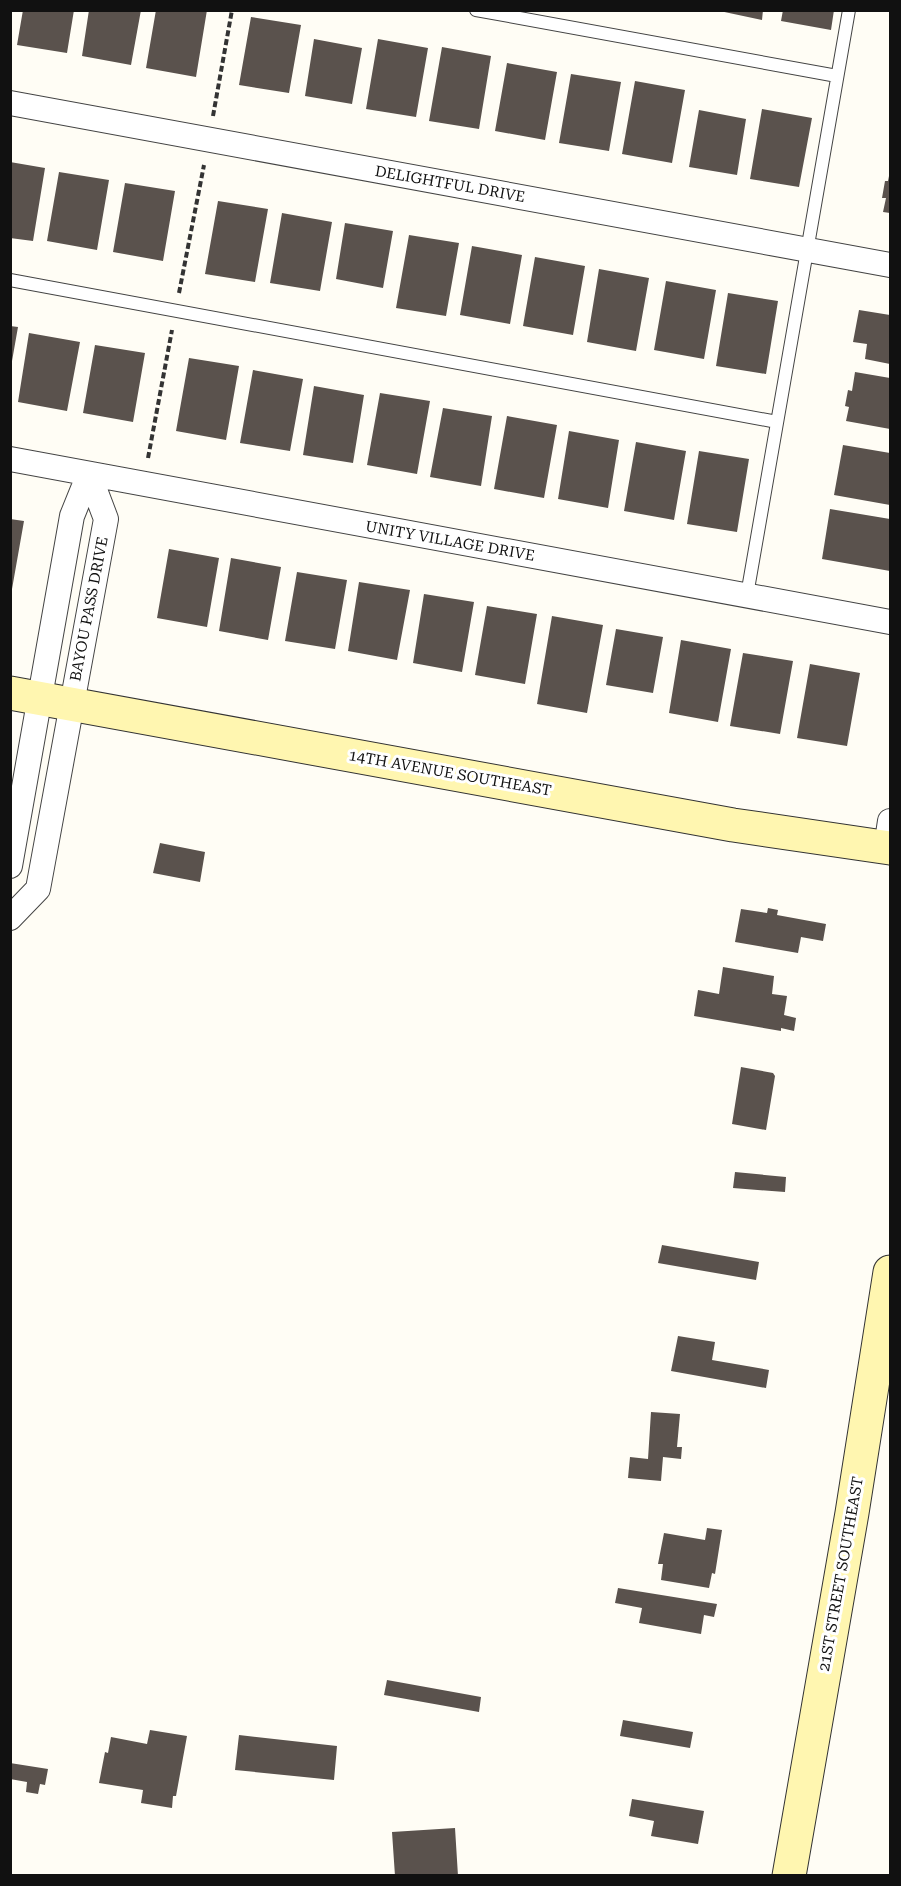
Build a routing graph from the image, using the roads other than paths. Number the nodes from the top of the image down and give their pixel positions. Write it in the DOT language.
graph roads {
  1 [pos="476,10"];
  2 [pos="849,10"];
  3 [pos="837,76"];
  4 [pos="10,103"];
  5 [pos="807,250"];
  6 [pos="891,265"];
  7 [pos="10,280"];
  8 [pos="777,422"];
  9 [pos="10,459"];
  10 [pos="89,474"];
  11 [pos="747,595"];
  12 [pos="891,622"];
  13 [pos="25,695"];
  14 [pos="71,704"];
  15 [pos="889,839"];
  16 [pos="10,866"];
  17 [pos="10,918"];
  18 [pos="891,1272"];
  19 [pos="789,1875"];
  1 -- 3 [label="lane"];
  2 -- 3 [label="lane"];
  3 -- 5 [label="lane"];
  4 -- 5 [label="street, DELIGHTFUL DRIVE"];
  5 -- 6 [label="street, DELIGHTFUL DRIVE"];
  5 -- 8 [label="lane"];
  7 -- 8 [label="lane"];
  8 -- 11 [label="lane"];
  9 -- 10 [label="street, UNITY VILLAGE DRIVE"];
  10 -- 11 [label="street, UNITY VILLAGE DRIVE"];
  10 -- 13 [label="street"];
  10 -- 14 [label="street, BAYOU PASS DRIVE"];
  11 -- 12 [label="street, UNITY VILLAGE DRIVE"];
  13 -- 14 [label="street, 14TH AVENUE SOUTHEAST"];
  13 -- 16 [label="street"];
  14 -- 15 [label="street, 14TH AVENUE SOUTHEAST"];
  14 -- 17 [label="street, BAYOU PASS DRIVE"];
  18 -- 19 [label="street, 21ST STREET SOUTHEAST"];
}
